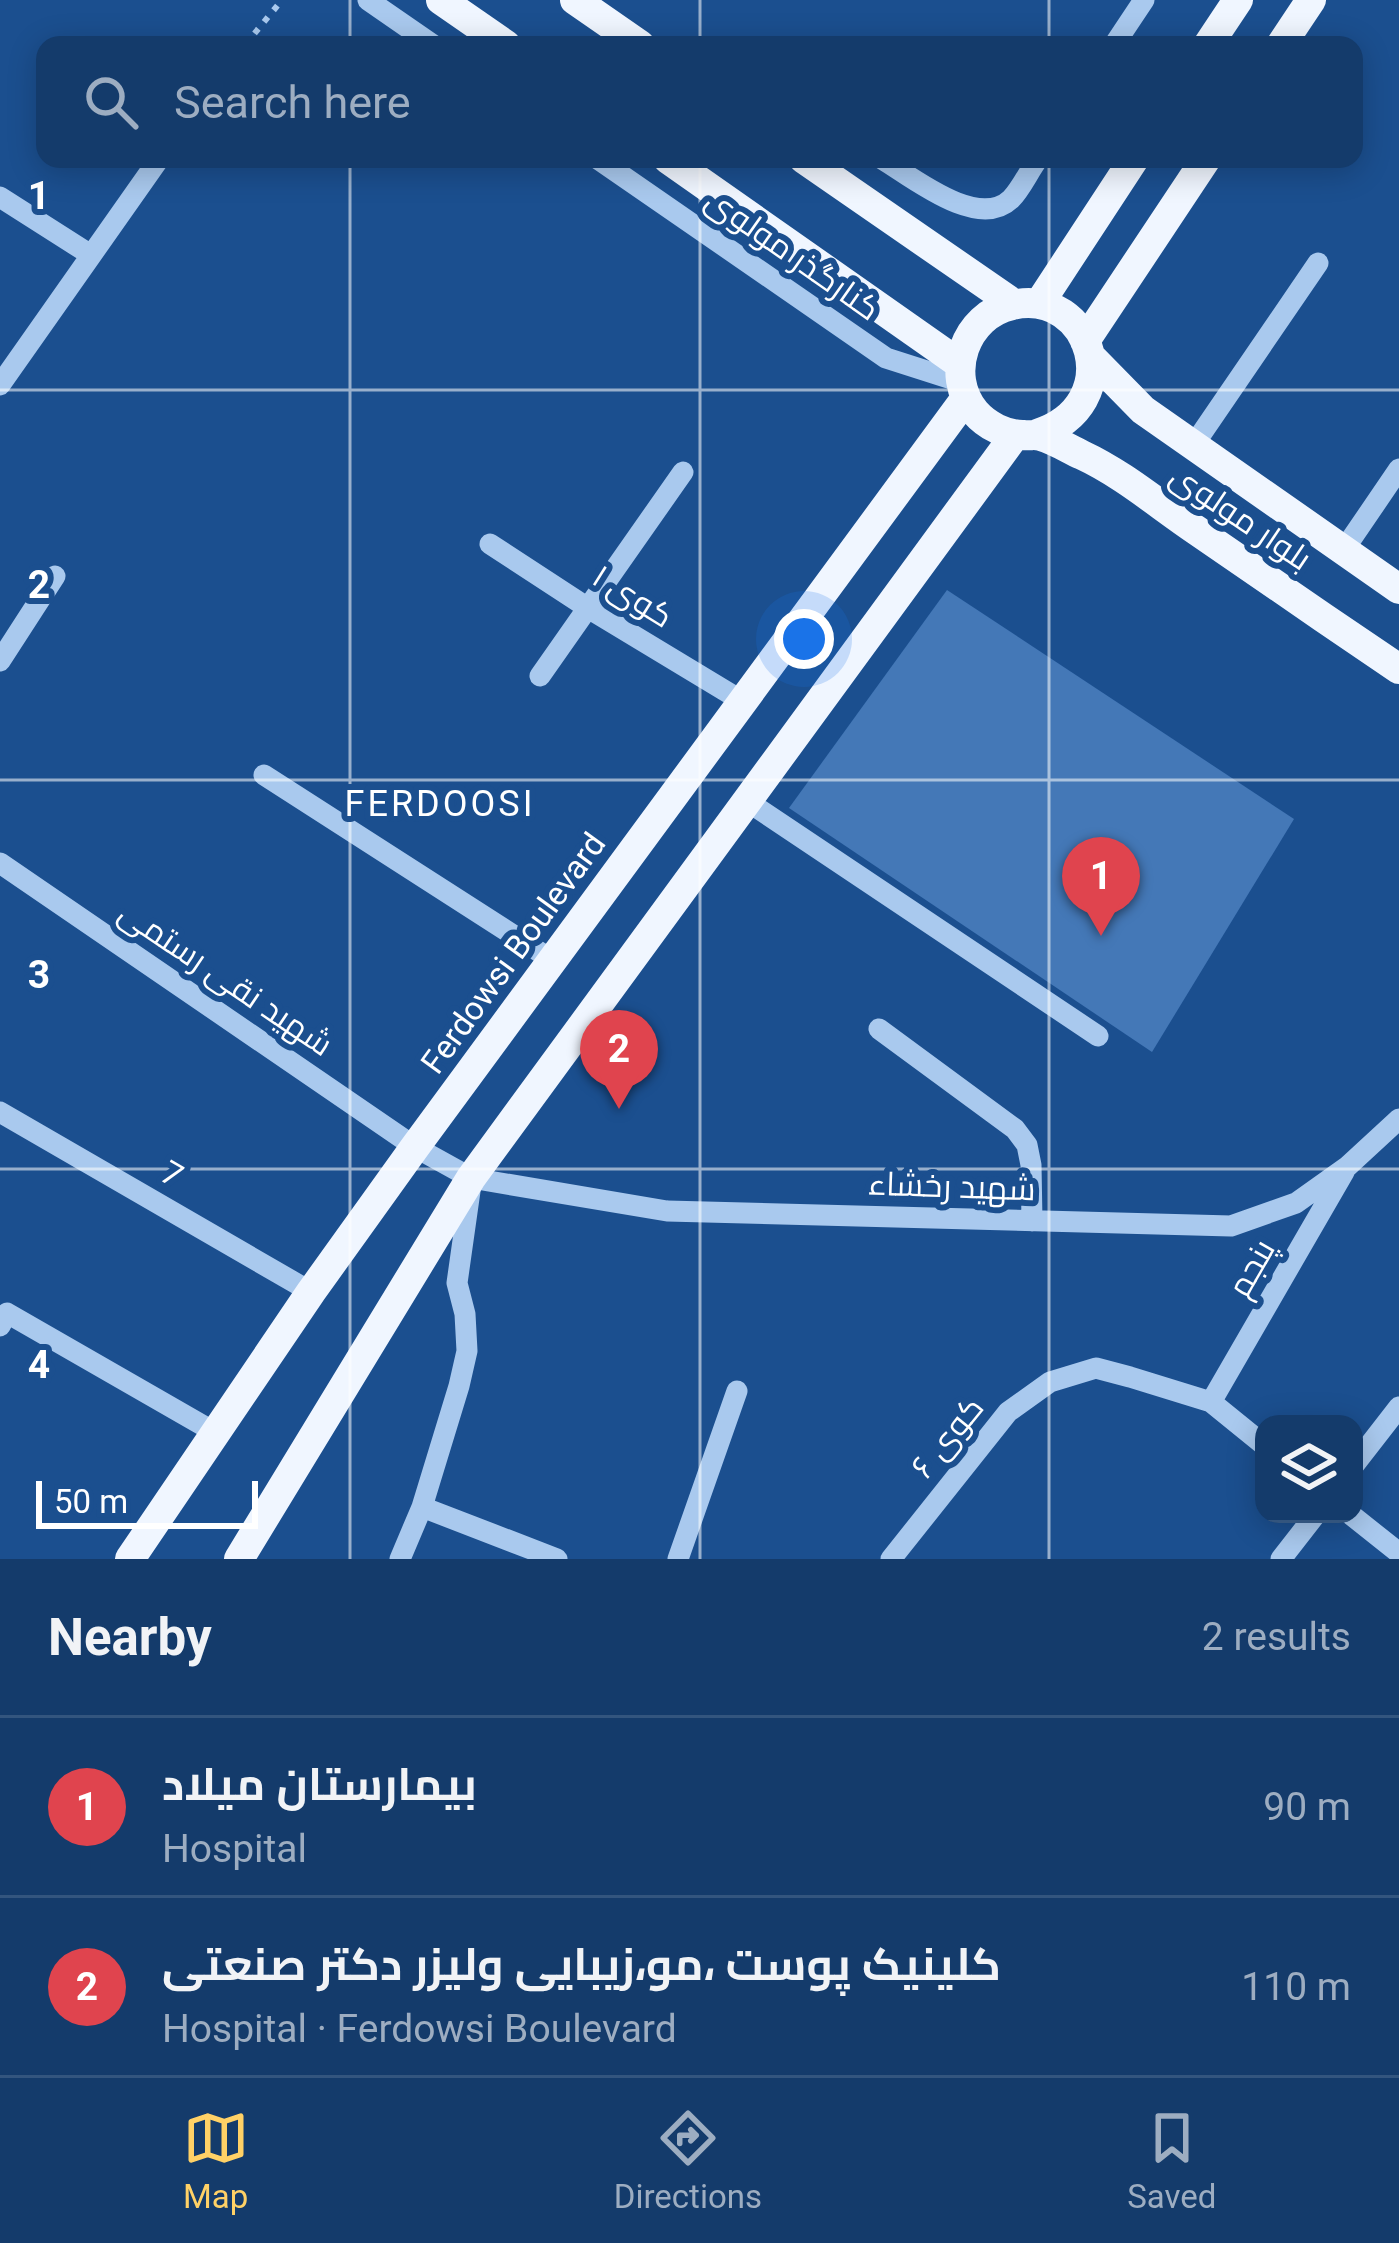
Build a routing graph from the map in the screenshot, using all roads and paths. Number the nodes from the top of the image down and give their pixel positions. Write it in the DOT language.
graph roads {
  1 [pos="282,0"];
  2 [pos="368,0"];
  3 [pos="441,0"];
  4 [pos="575,0"];
  5 [pos="1144,0"];
  6 [pos="1238,0"];
  7 [pos="1311,0"];
  8 [pos="252,36"];
  9 [pos="420,36"];
  10 [pos="493,36"];
  11 [pos="627,36"];
  12 [pos="1120,36"];
  13 [pos="1214,36"];
  14 [pos="1287,36"];
  15 [pos="153,168"];
  16 [pos="611,168"];
  17 [pos="680,168"];
  18 [pos="818,168"];
  19 [pos="897,168"];
  20 [pos="1032,168"];
  21 [pos="1127,168"];
  22 [pos="1200,168"];
  23 [pos="0,197"];
  24 [pos="91,255"];
  25 [pos="1318,263"];
  26 [pos="1026,304"];
  27 [pos="1088,349"];
  28 [pos="962,381"];
  29 [pos="0,385"];
  30 [pos="1026,435"];
  31 [pos="1195,443"];
  32 [pos="1399,469"];
  33 [pos="683,472"];
  34 [pos="490,544"];
  35 [pos="1343,551"];
  36 [pos="55,576"];
  37 [pos="1399,589"];
  38 [pos="588,608"];
  39 [pos="0,661"];
  40 [pos="1399,669"];
  41 [pos="540,676"];
  42 [pos="742,701"];
  43 [pos="264,775"];
  44 [pos="747,801"];
  45 [pos="0,863"];
  46 [pos="552,961"];
  47 [pos="879,1029"];
  48 [pos="1098,1036"];
  49 [pos="0,1112"];
  50 [pos="1399,1119"];
  51 [pos="415,1147"];
  52 [pos="1348,1166"];
  53 [pos="471,1178"];
  54 [pos="1032,1221"];
  55 [pos="311,1292"];
  56 [pos="0,1326"];
  57 [pos="737,1391"];
  58 [pos="1211,1402"];
  59 [pos="1399,1407"];
  60 [pos="216,1433"];
  61 [pos="1255,1438"];
  62 [pos="1363,1453"];
  63 [pos="422,1507"];
  64 [pos="1309,1523"];
  65 [pos="1361,1523"];
  66 [pos="1399,1553"];
  67 [pos="130,1559"];
  68 [pos="238,1559"];
  69 [pos="400,1559"];
  70 [pos="557,1559"];
  71 [pos="678,1559"];
  72 [pos="891,1559"];
  73 [pos="1281,1559"];
  1 -- 8 [label="path"];
  2 -- 9 [label="street"];
  3 -- 10 [label="main road"];
  4 -- 11 [label="main road"];
  5 -- 12 [label="street"];
  6 -- 13 [label="main road"];
  7 -- 14 [label="main road"];
  15 -- 24 [label="street"];
  16 -- 28 [label="street, کنارگذر مولوی"];
  17 -- 28 [label="main road"];
  18 -- 26 [label="main road"];
  19 -- 20 [label="street"];
  21 -- 26 [label="main road"];
  22 -- 27 [label="main road"];
  23 -- 24 [label="street"];
  24 -- 29 [label="street"];
  25 -- 31 [label="street"];
  26 -- 27 [label="main road"];
  26 -- 28 [label="main road"];
  27 -- 30 [label="main road"];
  27 -- 31 [label="main road, بلوار مولوی"];
  28 -- 30 [label="main road"];
  28 -- 42 [label="main road, Ferdowsi Boulevard"];
  30 -- 40 [label="main road, بلوار مولوی"];
  30 -- 44 [label="main road"];
  31 -- 35 [label="main road, بلوار مولوی"];
  32 -- 35 [label="street"];
  33 -- 38 [label="street"];
  34 -- 38 [label="street, کوی ۱"];
  35 -- 37 [label="main road, بلوار مولوی"];
  36 -- 39 [label="street"];
  38 -- 41 [label="street"];
  38 -- 42 [label="street, کوی ۱"];
  42 -- 46 [label="main road, Ferdowsi Boulevard"];
  43 -- 46 [label="street"];
  44 -- 48 [label="street"];
  44 -- 53 [label="main road"];
  45 -- 51 [label="street, شهید نقی رستمی"];
  46 -- 51 [label="main road, Ferdowsi Boulevard"];
  47 -- 54 [label="street"];
  49 -- 55 [label="street, 7"];
  50 -- 52 [label="street, شهید رخشاء"];
  51 -- 53 [label="street, شهید نقی رستمی"];
  51 -- 55 [label="main road, Ferdowsi Boulevard"];
  52 -- 54 [label="street, شهید رخشاء"];
  52 -- 58 [label="street, پنجم"];
  53 -- 54 [label="street, شهید رخشاء"];
  53 -- 63 [label="street"];
  53 -- 68 [label="main road"];
  55 -- 60 [label="main road, Ferdowsi Boulevard"];
  56 -- 60 [label="street"];
  57 -- 71 [label="street"];
  58 -- 61 [label="street, کوی ۶"];
  58 -- 72 [label="street, کوی ۶"];
  59 -- 62 [label="street"];
  60 -- 67 [label="main road, Ferdowsi Boulevard"];
  63 -- 69 [label="street"];
  63 -- 70 [label="street"];
  64 -- 73 [label="street"];
  65 -- 66 [label="street"];
}
